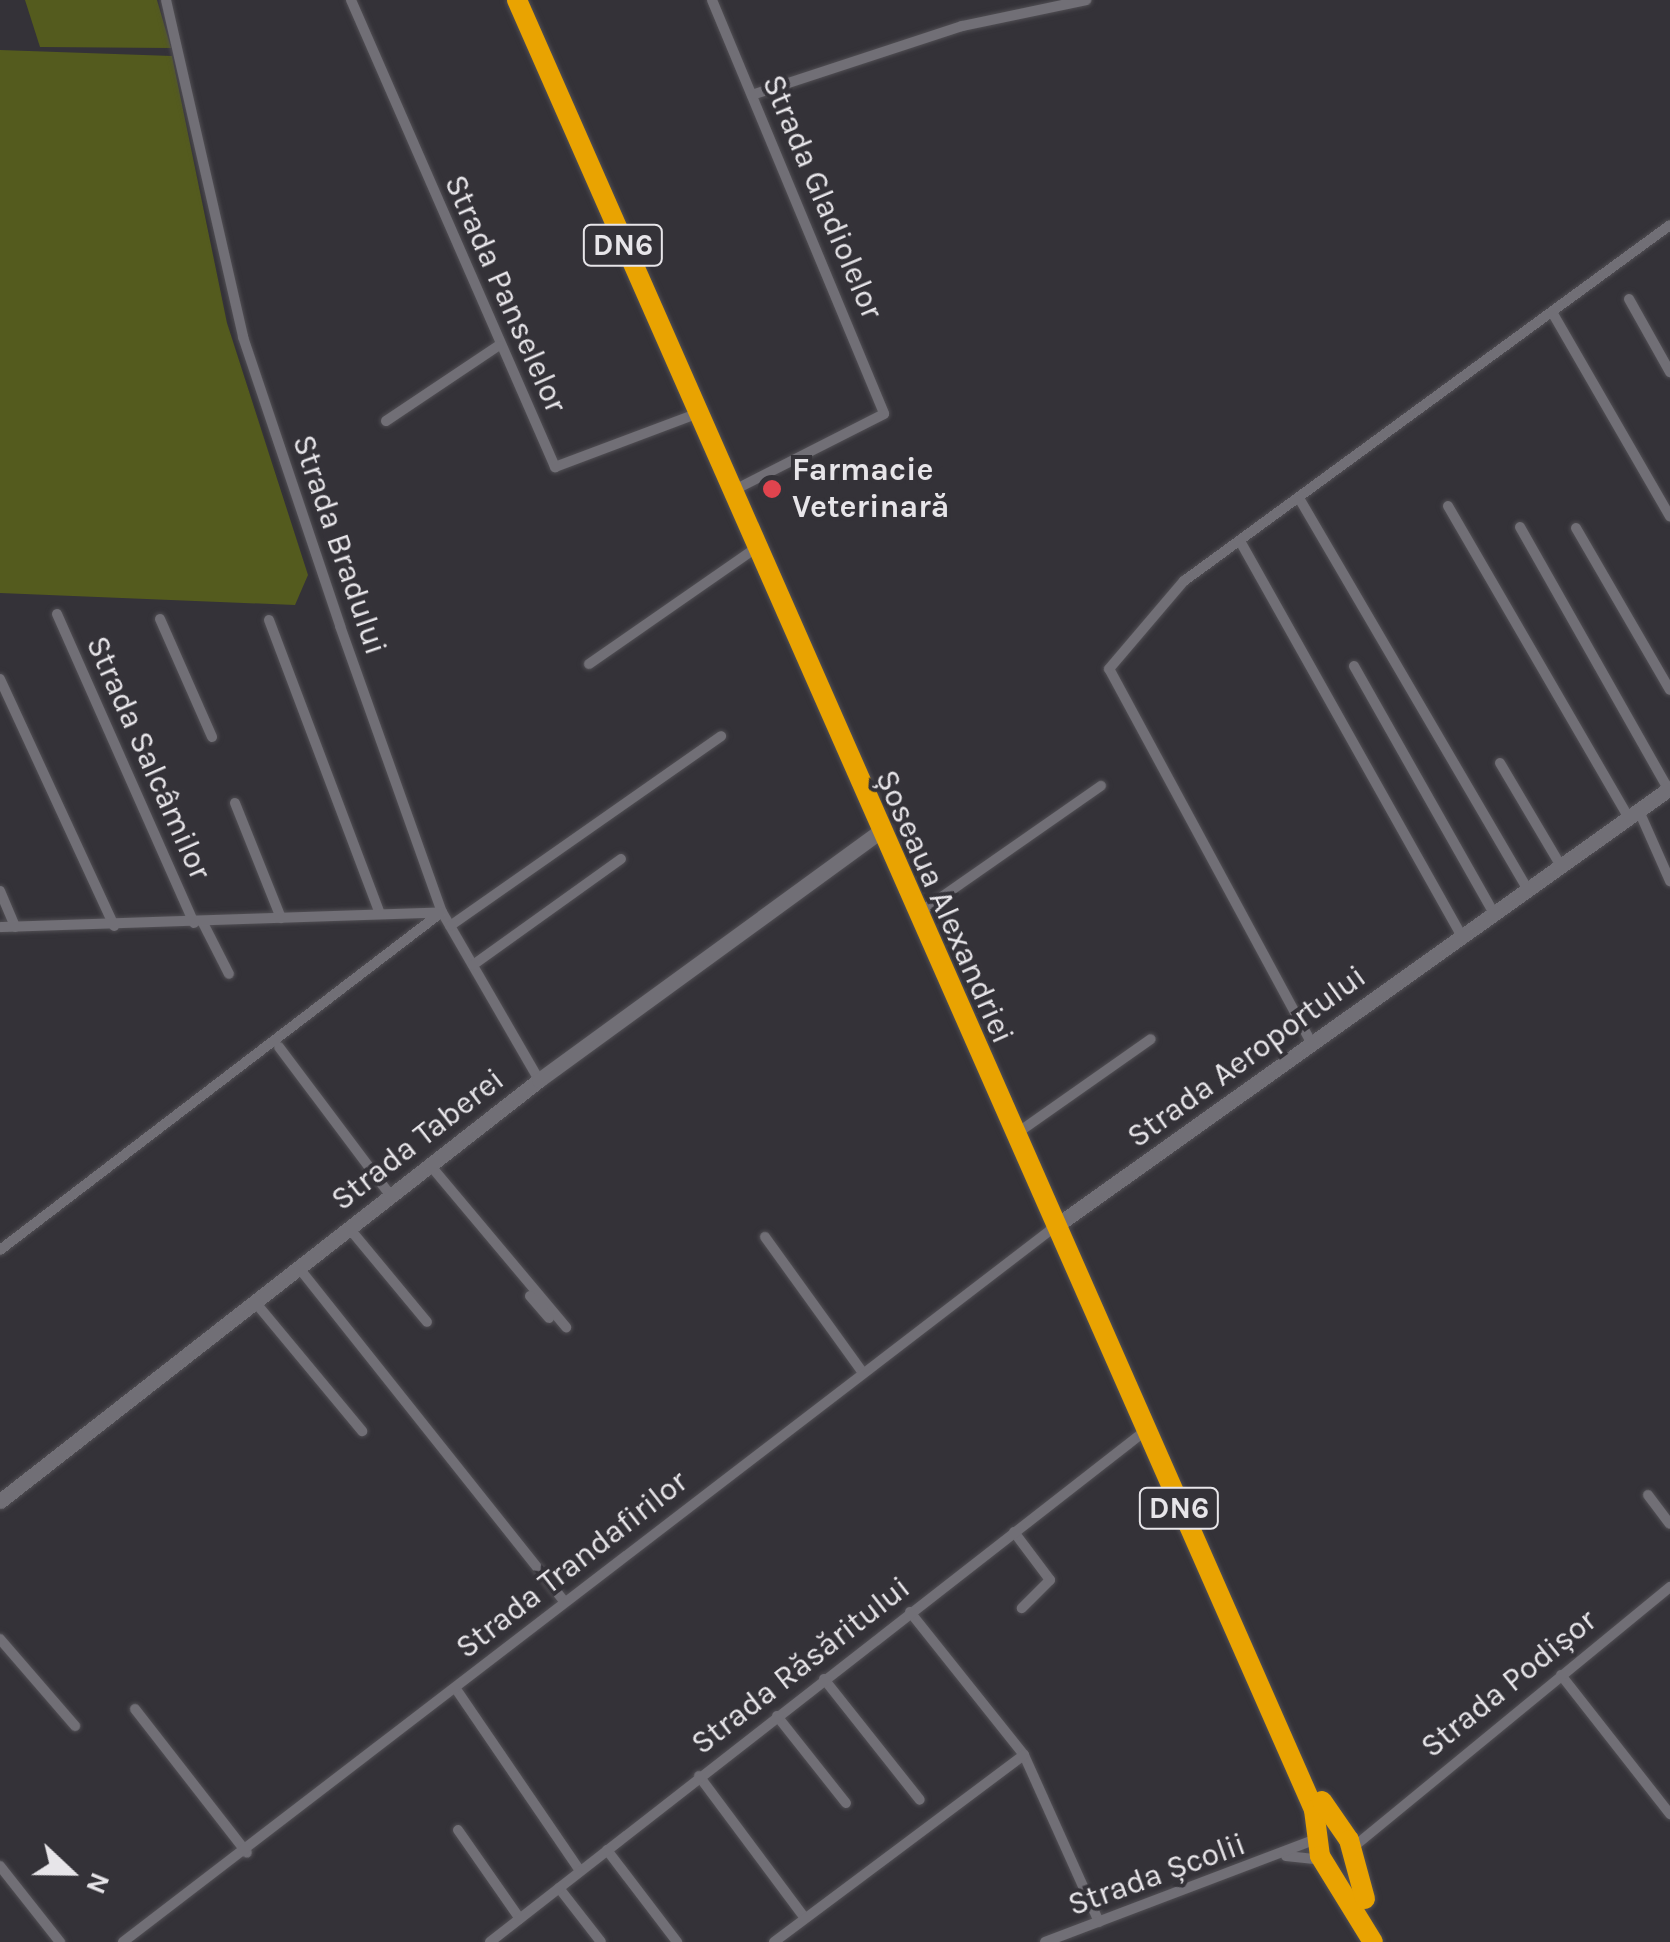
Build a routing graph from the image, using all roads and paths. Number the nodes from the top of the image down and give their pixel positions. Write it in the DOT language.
graph roads {
  1 [pos="166,0"];
  2 [pos="351,0"];
  3 [pos="517,0"];
  4 [pos="528,0"];
  5 [pos="712,0"];
  6 [pos="1086,0"];
  7 [pos="752,95"];
  8 [pos="1670,226"];
  9 [pos="1629,299"];
  10 [pos="1552,312"];
  11 [pos="498,346"];
  12 [pos="1670,372"];
  13 [pos="696,414"];
  14 [pos="386,421"];
  15 [pos="740,486"];
  16 [pos="1299,498"];
  17 [pos="1448,506"];
  18 [pos="1670,516"];
  19 [pos="1520,527"];
  20 [pos="1576,528"];
  21 [pos="1240,541"];
  22 [pos="753,550"];
  23 [pos="56,614"];
  24 [pos="160,619"];
  25 [pos="269,620"];
  26 [pos="589,664"];
  27 [pos="1354,666"];
  28 [pos="0,680"];
  29 [pos="1670,690"];
  30 [pos="721,736"];
  31 [pos="212,737"];
  32 [pos="1500,763"];
  33 [pos="1101,786"];
  34 [pos="1669,789"];
  35 [pos="235,802"];
  36 [pos="1634,815"];
  37 [pos="878,832"];
  38 [pos="621,859"];
  39 [pos="1560,866"];
  40 [pos="1670,881"];
  41 [pos="1528,890"];
  42 [pos="0,891"];
  43 [pos="923,910"];
  44 [pos="378,911"];
  45 [pos="442,912"];
  46 [pos="1494,913"];
  47 [pos="281,918"];
  48 [pos="198,923"];
  49 [pos="114,926"];
  50 [pos="450,926"];
  51 [pos="15,927"];
  52 [pos="0,928"];
  53 [pos="1462,936"];
  54 [pos="473,966"];
  55 [pos="229,974"];
  56 [pos="1151,1039"];
  57 [pos="1312,1044"];
  58 [pos="279,1046"];
  59 [pos="539,1080"];
  60 [pos="1022,1129"];
  61 [pos="427,1167"];
  62 [pos="390,1196"];
  63 [pos="1058,1225"];
  64 [pos="349,1228"];
  65 [pos="0,1230"];
  66 [pos="764,1237"];
  67 [pos="4,1247"];
  68 [pos="299,1268"];
  69 [pos="254,1302"];
  70 [pos="549,1318"];
  71 [pos="427,1322"];
  72 [pos="566,1327"];
  73 [pos="862,1370"];
  74 [pos="362,1430"];
  75 [pos="1145,1432"];
  76 [pos="1648,1495"];
  77 [pos="0,1501"];
  78 [pos="1670,1524"];
  79 [pos="1014,1532"];
  80 [pos="1670,1587"];
  81 [pos="564,1602"];
  82 [pos="1022,1608"];
  83 [pos="910,1612"];
  84 [pos="0,1639"];
  85 [pos="1561,1675"];
  86 [pos="824,1678"];
  87 [pos="456,1689"];
  88 [pos="134,1709"];
  89 [pos="777,1716"];
  90 [pos="75,1726"];
  91 [pos="1024,1755"];
  92 [pos="699,1776"];
  93 [pos="920,1800"];
  94 [pos="846,1804"];
  95 [pos="1670,1814"];
  96 [pos="1379,1819"];
  97 [pos="458,1830"];
  98 [pos="1335,1845"];
  99 [pos="607,1850"];
  100 [pos="247,1853"];
  101 [pos="1285,1856"];
  102 [pos="0,1866"];
  103 [pos="580,1872"];
  104 [pos="559,1888"];
  105 [pos="804,1918"];
  106 [pos="520,1919"];
  107 [pos="1098,1922"];
  108 [pos="60,1942"];
  109 [pos="123,1942"];
  110 [pos="490,1942"];
  111 [pos="601,1942"];
  112 [pos="677,1942"];
  113 [pos="774,1942"];
  114 [pos="1045,1942"];
  115 [pos="1373,1942"];
  116 [pos="1384,1942"];
  1 -- 45 [label="street, Strada Bradului"];
  2 -- 11 [label="street, Strada Panselelor"];
  3 -- 13 [label="highway, Șoseaua Alexandriei / DN6"];
  4 -- 15 [label="highway, Șoseaua Alexandriei / DN6"];
  5 -- 7 [label="street, Strada Gladiolelor"];
  6 -- 7 [label="street"];
  7 -- 15 [label="street, Strada Gladiolelor"];
  8 -- 10 [label="street"];
  9 -- 12 [label="street"];
  10 -- 16 [label="street"];
  10 -- 18 [label="street"];
  11 -- 13 [label="street, Strada Panselelor"];
  11 -- 14 [label="street"];
  13 -- 22 [label="highway, Șoseaua Alexandriei / DN6"];
  15 -- 43 [label="highway, Șoseaua Alexandriei / DN6"];
  16 -- 21 [label="street"];
  16 -- 41 [label="street"];
  17 -- 36 [label="street"];
  19 -- 34 [label="street"];
  20 -- 29 [label="street"];
  21 -- 53 [label="street"];
  21 -- 57 [label="street"];
  22 -- 26 [label="street"];
  22 -- 37 [label="highway, Șoseaua Alexandriei / DN6"];
  23 -- 48 [label="street, Strada Salcâmilor"];
  24 -- 31 [label="street"];
  25 -- 44 [label="street"];
  27 -- 46 [label="street"];
  28 -- 49 [label="street"];
  30 -- 50 [label="street"];
  32 -- 39 [label="street"];
  33 -- 43 [label="street"];
  34 -- 36 [label="street, Strada Aeroportului"];
  35 -- 47 [label="street"];
  36 -- 39 [label="street, Strada Aeroportului"];
  36 -- 40 [label="street"];
  37 -- 59 [label="street, Strada Taberei"];
  37 -- 63 [label="highway, Șoseaua Alexandriei / DN6"];
  38 -- 54 [label="street"];
  39 -- 41 [label="street, Strada Aeroportului"];
  41 -- 46 [label="street, Strada Aeroportului"];
  42 -- 51 [label="street"];
  43 -- 60 [label="highway, Șoseaua Alexandriei / DN6"];
  44 -- 45 [label="street, Strada Salcâmilor"];
  44 -- 47 [label="street, Strada Salcâmilor"];
  45 -- 50 [label="street, Strada Bradului"];
  45 -- 67 [label="street"];
  46 -- 53 [label="street, Strada Aeroportului"];
  47 -- 48 [label="street, Strada Salcâmilor"];
  48 -- 49 [label="street, Strada Salcâmilor"];
  48 -- 55 [label="street"];
  49 -- 51 [label="street, Strada Salcâmilor"];
  50 -- 54 [label="street, Strada Bradului"];
  51 -- 52 [label="street, Strada Salcâmilor"];
  53 -- 57 [label="street, Strada Aeroportului"];
  54 -- 59 [label="street, Strada Bradului"];
  56 -- 60 [label="street"];
  57 -- 63 [label="street, Strada Aeroportului"];
  58 -- 62 [label="street"];
  59 -- 61 [label="street, Strada Taberei"];
  60 -- 63 [label="highway, Șoseaua Alexandriei / DN6"];
  61 -- 62 [label="street, Strada Taberei"];
  61 -- 70 [label="street"];
  61 -- 72 [label="street"];
  62 -- 64 [label="street, Strada Taberei"];
  63 -- 73 [label="street, Strada Trandafirilor"];
  63 -- 75 [label="highway, Șoseaua Alexandriei / DN6"];
  63 -- 98 [label="highway, Șoseaua Alexandriei / DN6"];
  64 -- 68 [label="street, Strada Taberei"];
  64 -- 71 [label="street"];
  65 -- 67 [label="street"];
  66 -- 73 [label="street"];
  68 -- 69 [label="street, Strada Taberei"];
  68 -- 81 [label="street"];
  69 -- 74 [label="street"];
  69 -- 77 [label="street, Strada Taberei"];
  73 -- 81 [label="street, Strada Trandafirilor"];
  75 -- 79 [label="street, Strada Răsăritului"];
  75 -- 98 [label="highway, Șoseaua Alexandriei / DN6"];
  76 -- 78 [label="street"];
  79 -- 82 [label="street"];
  79 -- 83 [label="street, Strada Răsăritului"];
  80 -- 85 [label="street, Strada Podișor"];
  81 -- 87 [label="street, Strada Trandafirilor"];
  83 -- 86 [label="street, Strada Răsăritului"];
  83 -- 91 [label="street"];
  84 -- 90 [label="street"];
  85 -- 95 [label="street"];
  85 -- 96 [label="street, Strada Podișor"];
  86 -- 89 [label="street, Strada Răsăritului"];
  86 -- 93 [label="street"];
  87 -- 100 [label="street, Strada Trandafirilor"];
  87 -- 103 [label="street"];
  88 -- 100 [label="street"];
  89 -- 92 [label="street, Strada Răsăritului"];
  89 -- 94 [label="street"];
  91 -- 105 [label="street"];
  91 -- 107 [label="street"];
  92 -- 99 [label="street, Strada Răsăritului"];
  92 -- 105 [label="street"];
  96 -- 98 [label="street, Strada Podișor"];
  96 -- 98 [label="street, Strada Podișor"];
  97 -- 106 [label="street"];
  98 -- 101 [label="street, Strada Școlii"];
  98 -- 101 [label="street, Strada Școlii"];
  98 -- 115 [label="highway, Șoseaua Alexandriei / DN6"];
  98 -- 116 [label="highway, Șoseaua Alexandriei / DN6"];
  99 -- 103 [label="street, Strada Răsăritului"];
  99 -- 112 [label="street"];
  100 -- 109 [label="street, Strada Trandafirilor"];
  101 -- 107 [label="street, Strada Școlii"];
  102 -- 108 [label="street"];
  103 -- 104 [label="street, Strada Răsăritului"];
  104 -- 106 [label="street, Strada Răsăritului"];
  104 -- 111 [label="street"];
  105 -- 113 [label="street"];
  106 -- 110 [label="street, Strada Răsăritului"];
  107 -- 114 [label="street, Strada Școlii"];
}
